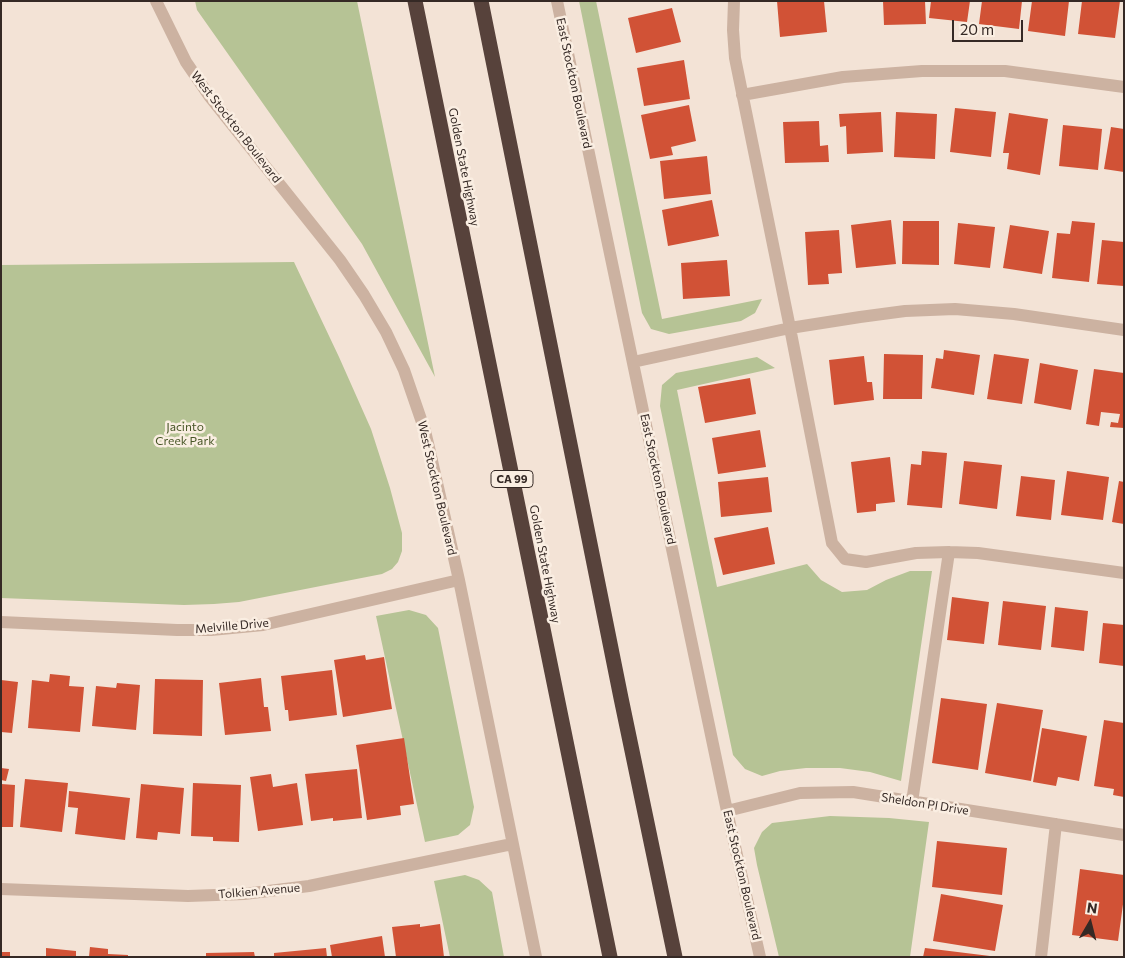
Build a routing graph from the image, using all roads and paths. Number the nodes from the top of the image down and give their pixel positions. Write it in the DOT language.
graph roads {
  1 [pos="156,1"];
  2 [pos="415,1"];
  3 [pos="481,1"];
  4 [pos="557,1"];
  5 [pos="734,1"];
  6 [pos="1124,87"];
  7 [pos="742,95"];
  8 [pos="790,328"];
  9 [pos="1124,330"];
  10 [pos="633,362"];
  11 [pos="949,552"];
  12 [pos="1124,573"];
  13 [pos="459,580"];
  14 [pos="1,622"];
  15 [pos="912,802"];
  16 [pos="727,811"];
  17 [pos="1056,824"];
  18 [pos="1124,835"];
  19 [pos="512,844"];
  20 [pos="1,889"];
  21 [pos="536,957"];
  22 [pos="610,957"];
  23 [pos="675,957"];
  24 [pos="760,957"];
  25 [pos="1041,957"];
  1 -- 13 [label="street, West Stockton Boulevard"];
  2 -- 22 [label="highway, Golden State Highway / CA 99"];
  3 -- 23 [label="highway"];
  4 -- 10 [label="street, East Stockton Boulevard"];
  5 -- 7 [label="street"];
  6 -- 7 [label="street"];
  7 -- 8 [label="street"];
  8 -- 9 [label="street"];
  8 -- 10 [label="street"];
  8 -- 11 [label="street"];
  10 -- 16 [label="street, East Stockton Boulevard"];
  11 -- 12 [label="street"];
  11 -- 15 [label="street"];
  13 -- 14 [label="street, Melville Drive"];
  13 -- 19 [label="street, West Stockton Boulevard"];
  15 -- 16 [label="street, Sheldon Pl Drive"];
  15 -- 17 [label="street, Sheldon Pl Drive"];
  16 -- 24 [label="street, East Stockton Boulevard"];
  17 -- 18 [label="street, Sheldon Pl Drive"];
  17 -- 25 [label="street"];
  19 -- 20 [label="street, Tolkien Avenue"];
  19 -- 21 [label="street, West Stockton Boulevard"];
}
